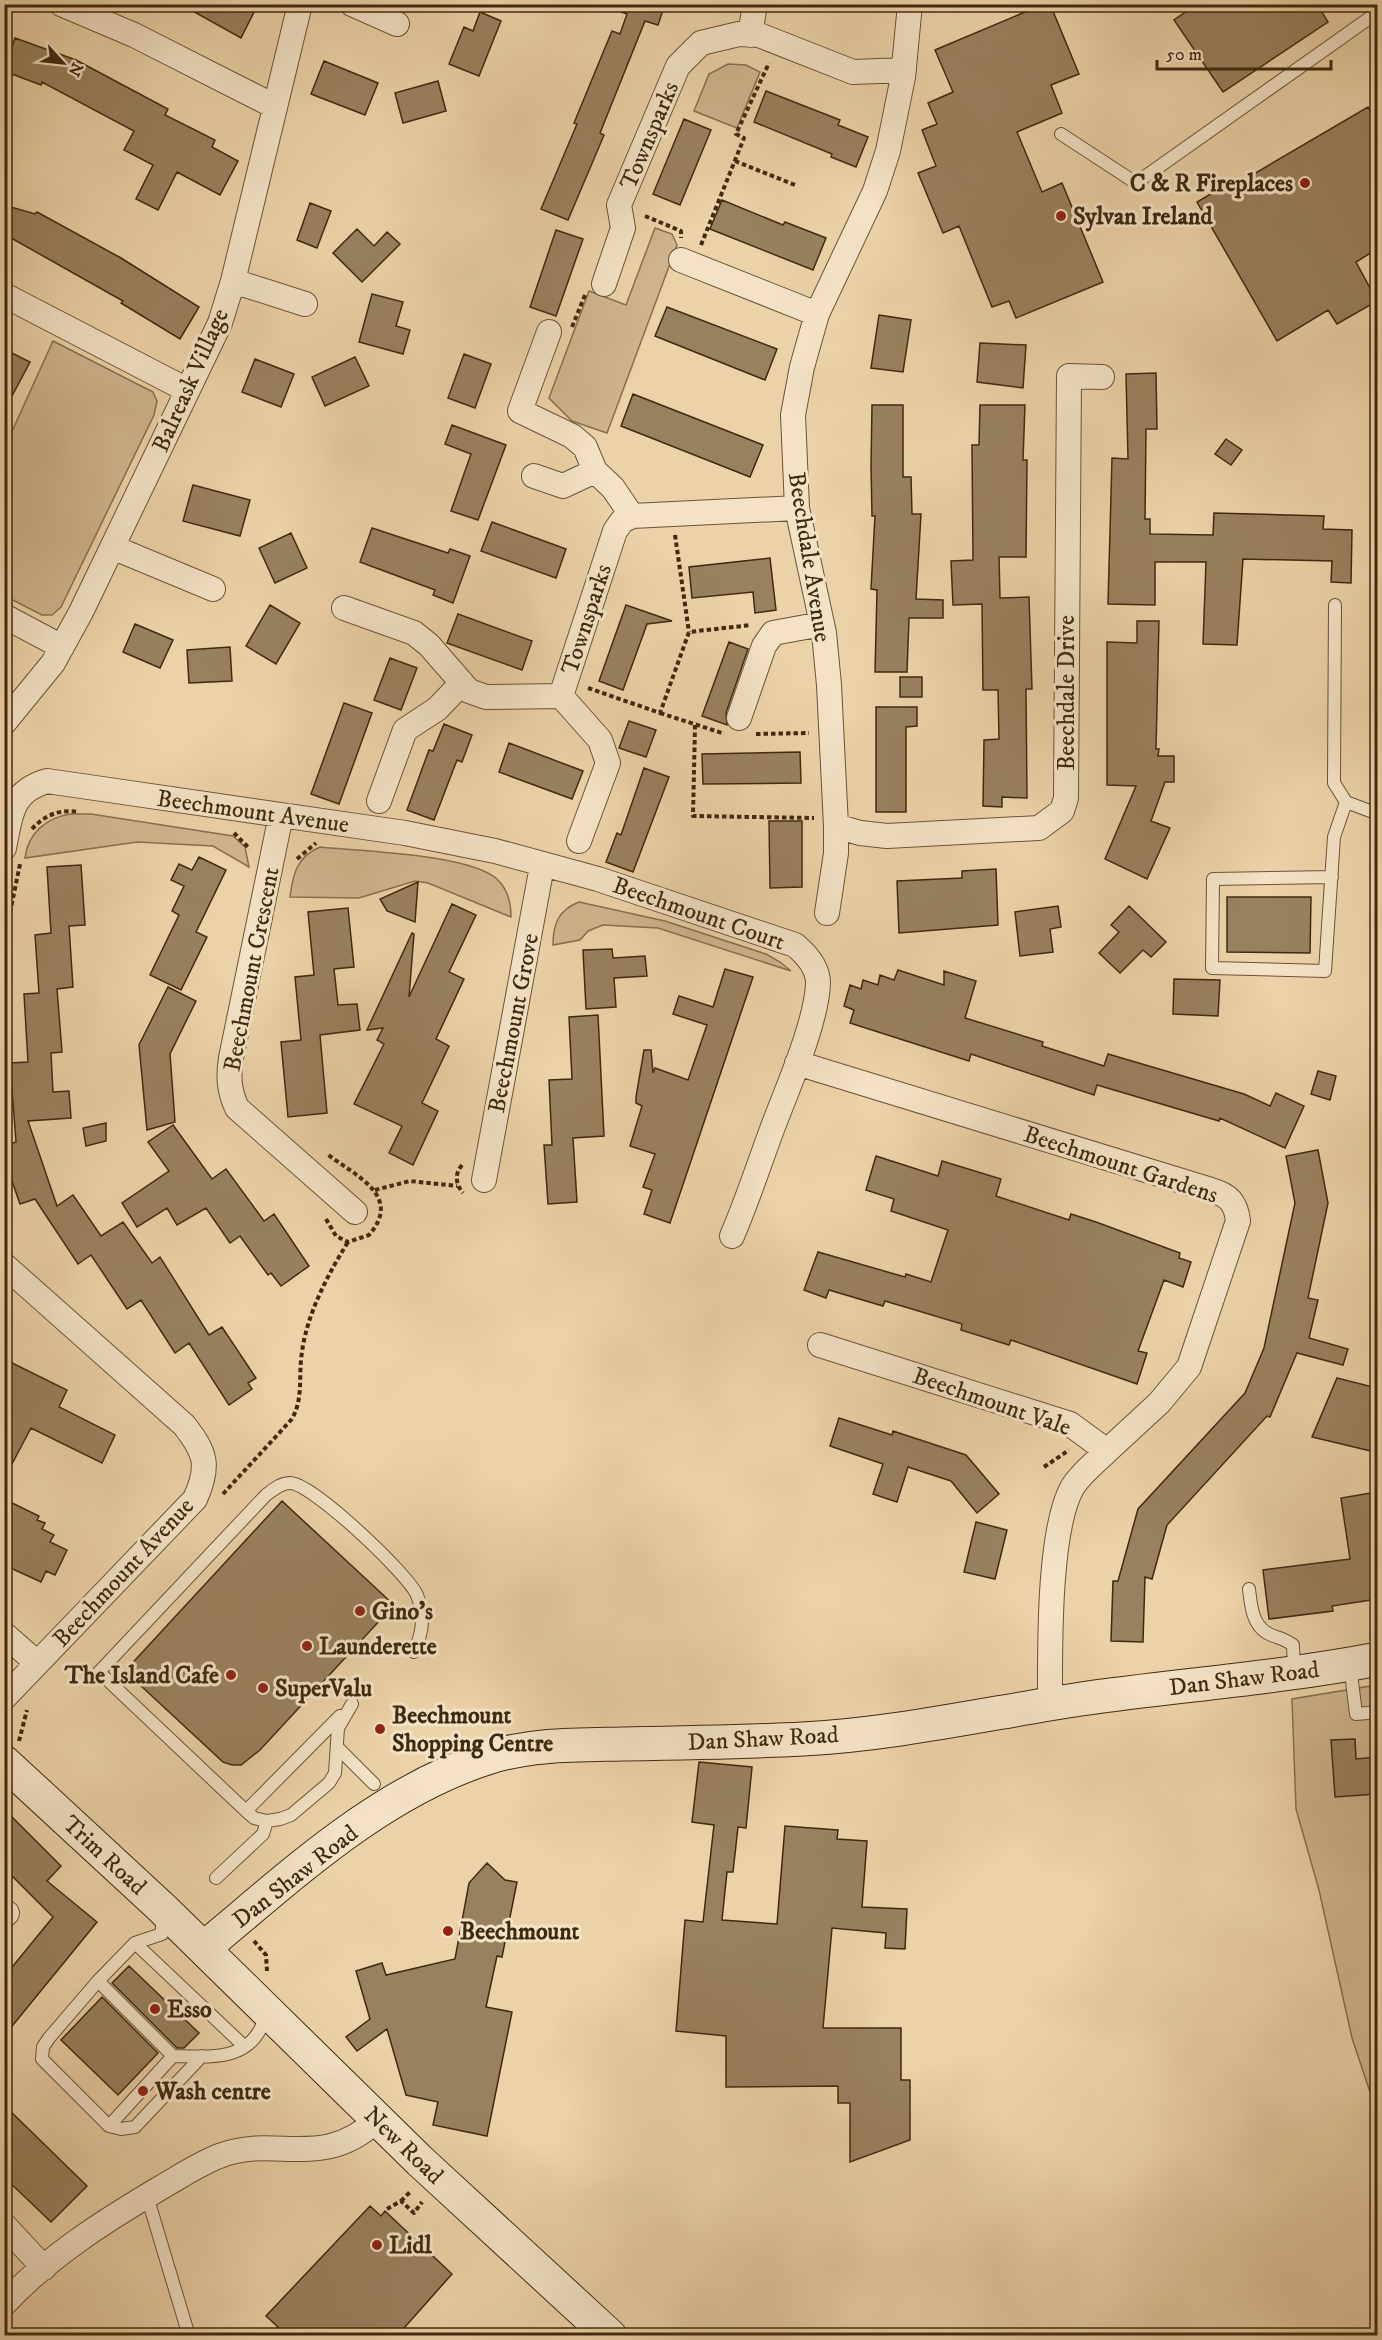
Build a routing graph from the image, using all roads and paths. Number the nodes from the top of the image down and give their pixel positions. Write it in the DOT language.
graph roads {
  1 [pos="61,4"];
  2 [pos="300,4"];
  3 [pos="352,4"];
  4 [pos="755,4"];
  5 [pos="910,4"];
  6 [pos="1377,12"];
  7 [pos="397,24"];
  8 [pos="750,34"];
  9 [pos="778,43"];
  10 [pos="904,70"];
  11 [pos="274,106"];
  12 [pos="1061,134"];
  13 [pos="735,161"];
  14 [pos="795,185"];
  15 [pos="619,205"];
  16 [pos="687,262"];
  17 [pos="232,281"];
  18 [pos="604,284"];
  19 [pos="4,295"];
  20 [pos="305,304"];
  21 [pos="817,314"];
  22 [pos="549,332"];
  23 [pos="1102,377"];
  24 [pos="188,390"];
  25 [pos="595,471"];
  26 [pos="534,476"];
  27 [pos="797,507"];
  28 [pos="672,514"];
  29 [pos="632,516"];
  30 [pos="112,547"];
  31 [pos="213,589"];
  32 [pos="1335,605"];
  33 [pos="344,608"];
  34 [pos="4,616"];
  35 [pos="760,623"];
  36 [pos="822,624"];
  37 [pos="689,632"];
  38 [pos="62,646"];
  39 [pos="462,683"];
  40 [pos="563,688"];
  41 [pos="739,718"];
  42 [pos="4,723"];
  43 [pos="695,725"];
  44 [pos="379,801"];
  45 [pos="1346,802"];
  46 [pos="88,813"];
  47 [pos="1377,814"];
  48 [pos="281,815"];
  49 [pos="836,822"];
  50 [pos="232,832"];
  51 [pos="28,837"];
  52 [pos="579,841"];
  53 [pos="326,843"];
  54 [pos="13,852"];
  55 [pos="252,854"];
  56 [pos="295,862"];
  57 [pos="543,866"];
  58 [pos="1332,877"];
  59 [pos="827,913"];
  60 [pos="4,942"];
  61 [pos="797,1063"];
  62 [pos="318,1147"];
  63 [pos="466,1160"];
  64 [pos="484,1180"];
  65 [pos="457,1185"];
  66 [pos="375,1190"];
  67 [pos="471,1200"];
  68 [pos="323,1210"];
  69 [pos="355,1212"];
  70 [pos="732,1236"];
  71 [pos="4,1265"];
  72 [pos="820,1345"];
  73 [pos="1107,1451"];
  74 [pos="1249,1590"];
  75 [pos="4,1634"];
  76 [pos="414,1652"];
  77 [pos="1364,1662"];
  78 [pos="37,1663"];
  79 [pos="1294,1674"];
  80 [pos="4,1698"];
  81 [pos="1050,1704"];
  82 [pos="1377,1712"];
  83 [pos="337,1747"];
  84 [pos="4,1762"];
  85 [pos="374,1784"];
  86 [pos="246,1810"];
  87 [pos="267,1821"];
  88 [pos="216,1878"];
  89 [pos="162,1908"];
  90 [pos="4,1911"];
  91 [pos="4,1916"];
  92 [pos="135,1943"];
  93 [pos="258,1945"];
  94 [pos="204,1948"];
  95 [pos="273,1979"];
  96 [pos="98,1981"];
  97 [pos="267,2011"];
  98 [pos="244,2046"];
  99 [pos="173,2056"];
  100 [pos="202,2056"];
  101 [pos="377,2120"];
  102 [pos="109,2126"];
  103 [pos="417,2184"];
  104 [pos="411,2191"];
  105 [pos="147,2196"];
  106 [pos="401,2201"];
  107 [pos="387,2209"];
  108 [pos="4,2225"];
  109 [pos="44,2268"];
  110 [pos="4,2304"];
  111 [pos="189,2336"];
  112 [pos="610,2336"];
  1 -- 11 [label="street"];
  2 -- 11 [label="street, Balreask Village"];
  3 -- 7 [label="street"];
  4 -- 8 [label="street"];
  5 -- 10 [label="street, Beechdale Avenue"];
  6 -- 12 [label="lane"];
  8 -- 9 [label="street, Townsparks"];
  8 -- 15 [label="street, Townsparks"];
  9 -- 10 [label="street, Townsparks"];
  9 -- 13 [label="path"];
  10 -- 21 [label="street, Beechdale Avenue"];
  11 -- 17 [label="street, Balreask Village"];
  13 -- 14 [label="path"];
  13 -- 16 [label="path"];
  15 -- 16 [label="path"];
  15 -- 18 [label="street, Townsparks"];
  16 -- 21 [label="street"];
  17 -- 20 [label="street"];
  17 -- 24 [label="street, Balreask Village"];
  18 -- 22 [label="path"];
  19 -- 24 [label="street"];
  21 -- 27 [label="street, Beechdale Avenue"];
  22 -- 25 [label="street"];
  23 -- 49 [label="street, Beechdale Drive"];
  24 -- 30 [label="street, Balreask Village"];
  25 -- 26 [label="street"];
  25 -- 29 [label="street"];
  27 -- 28 [label="street"];
  27 -- 36 [label="street, Beechdale Avenue"];
  28 -- 29 [label="street"];
  28 -- 37 [label="path"];
  29 -- 40 [label="street, Townsparks"];
  30 -- 31 [label="street"];
  30 -- 38 [label="street, Balreask Village"];
  32 -- 45 [label="lane"];
  33 -- 39 [label="street, Townsparks"];
  34 -- 38 [label="street"];
  35 -- 37 [label="path"];
  36 -- 41 [label="street"];
  36 -- 49 [label="street, Beechdale Avenue"];
  37 -- 40 [label="path"];
  38 -- 42 [label="street, Balreask Village"];
  39 -- 40 [label="street, Townsparks"];
  39 -- 44 [label="street"];
  40 -- 52 [label="street, Townsparks"];
  43 -- 49 [label="path"];
  45 -- 47 [label="lane"];
  45 -- 58 [label="lane"];
  46 -- 51 [label="path"];
  48 -- 54 [label="street, Beechmount Avenue"];
  48 -- 57 [label="street, Beechmount Avenue"];
  48 -- 69 [label="street, Beechmount Crescent"];
  49 -- 59 [label="street, Beechdale Avenue"];
  50 -- 55 [label="path"];
  53 -- 56 [label="path"];
  54 -- 60 [label="path"];
  57 -- 61 [label="street, Beechmount Court"];
  57 -- 64 [label="street, Beechmount Grove"];
  58 -- 58 [label="lane"];
  61 -- 70 [label="street, Beechmount Court"];
  61 -- 73 [label="street, Beechmount Gardens"];
  62 -- 66 [label="path"];
  63 -- 65 [label="path"];
  65 -- 66 [label="path"];
  65 -- 67 [label="path"];
  66 -- 68 [label="path"];
  71 -- 78 [label="street, Beechmount Avenue"];
  72 -- 73 [label="street, Beechmount Vale"];
  73 -- 81 [label="street"];
  74 -- 79 [label="lane"];
  75 -- 78 [label="street"];
  76 -- 86 [label="lane"];
  77 -- 79 [label="street, Dan Shaw Road"];
  77 -- 82 [label="lane"];
  78 -- 80 [label="street, Beechmount Avenue"];
  79 -- 81 [label="street, Dan Shaw Road"];
  81 -- 94 [label="street, Dan Shaw Road"];
  83 -- 85 [label="lane"];
  83 -- 86 [label="lane"];
  83 -- 87 [label="lane"];
  84 -- 89 [label="street, Trim Road"];
  86 -- 87 [label="lane"];
  87 -- 88 [label="lane"];
  89 -- 92 [label="lane"];
  89 -- 94 [label="street, Trim Road"];
  90 -- 91 [label="street"];
  92 -- 96 [label="lane"];
  92 -- 98 [label="lane"];
  93 -- 95 [label="path"];
  94 -- 97 [label="street, New Road"];
  96 -- 99 [label="lane"];
  96 -- 102 [label="lane"];
  97 -- 98 [label="lane"];
  97 -- 101 [label="street, New Road"];
  98 -- 100 [label="lane"];
  99 -- 100 [label="lane"];
  99 -- 102 [label="lane"];
  100 -- 102 [label="lane"];
  101 -- 105 [label="street"];
  101 -- 112 [label="street, New Road"];
  103 -- 104 [label="path"];
  104 -- 106 [label="path"];
  104 -- 106 [label="path"];
  105 -- 109 [label="street"];
  105 -- 111 [label="lane"];
  106 -- 107 [label="path"];
  108 -- 109 [label="street"];
  109 -- 110 [label="street"];
}
